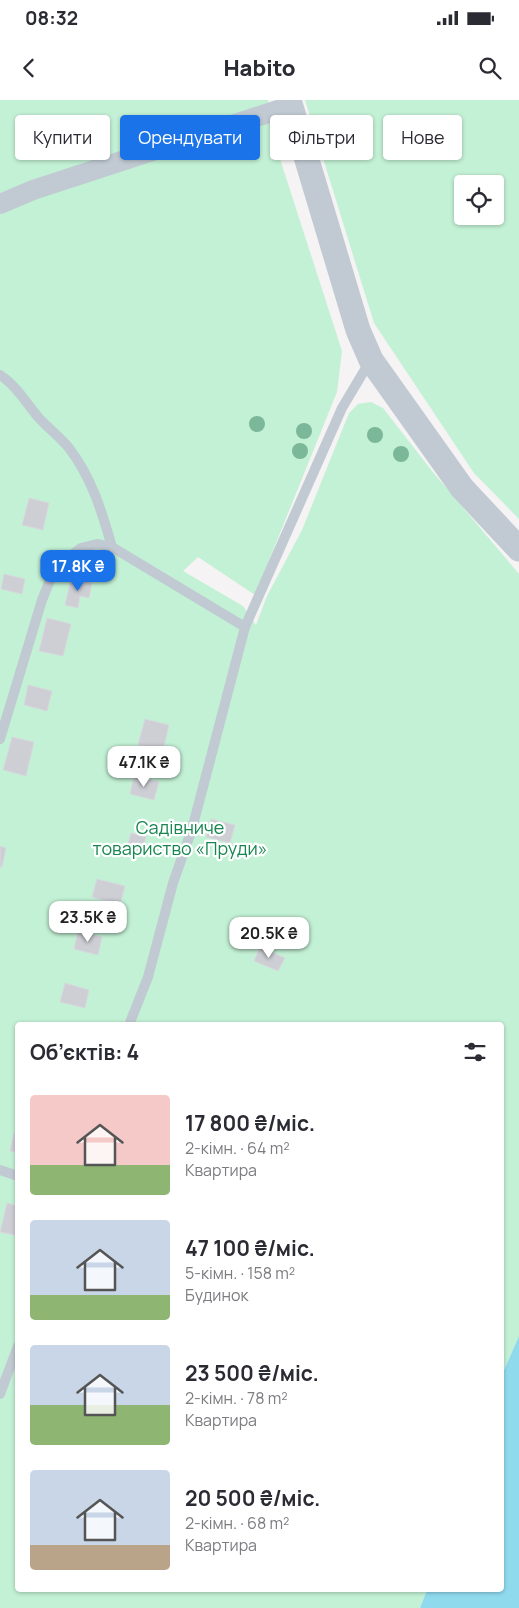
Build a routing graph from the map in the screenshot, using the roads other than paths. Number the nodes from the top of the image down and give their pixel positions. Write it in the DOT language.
graph roads {
  1 [pos="290,103"];
  2 [pos="0,204"];
  3 [pos="371,360"];
  4 [pos="0,375"];
  5 [pos="112,547"];
  6 [pos="519,549"];
  7 [pos="246,627"];
  8 [pos="0,739"];
  9 [pos="130,1022"];
  10 [pos="0,1170"];
  11 [pos="15,1175"];
  12 [pos="15,1354"];
  13 [pos="0,1394"];
  1 -- 2 [label="street"];
  1 -- 3 [label="street"];
  3 -- 6 [label="street"];
  3 -- 7 [label="lane"];
  4 -- 5 [label="lane"];
  5 -- 7 [label="lane"];
  5 -- 8 [label="lane"];
  7 -- 9 [label="lane"];
  10 -- 11 [label="lane"];
  12 -- 13 [label="lane"];
}
